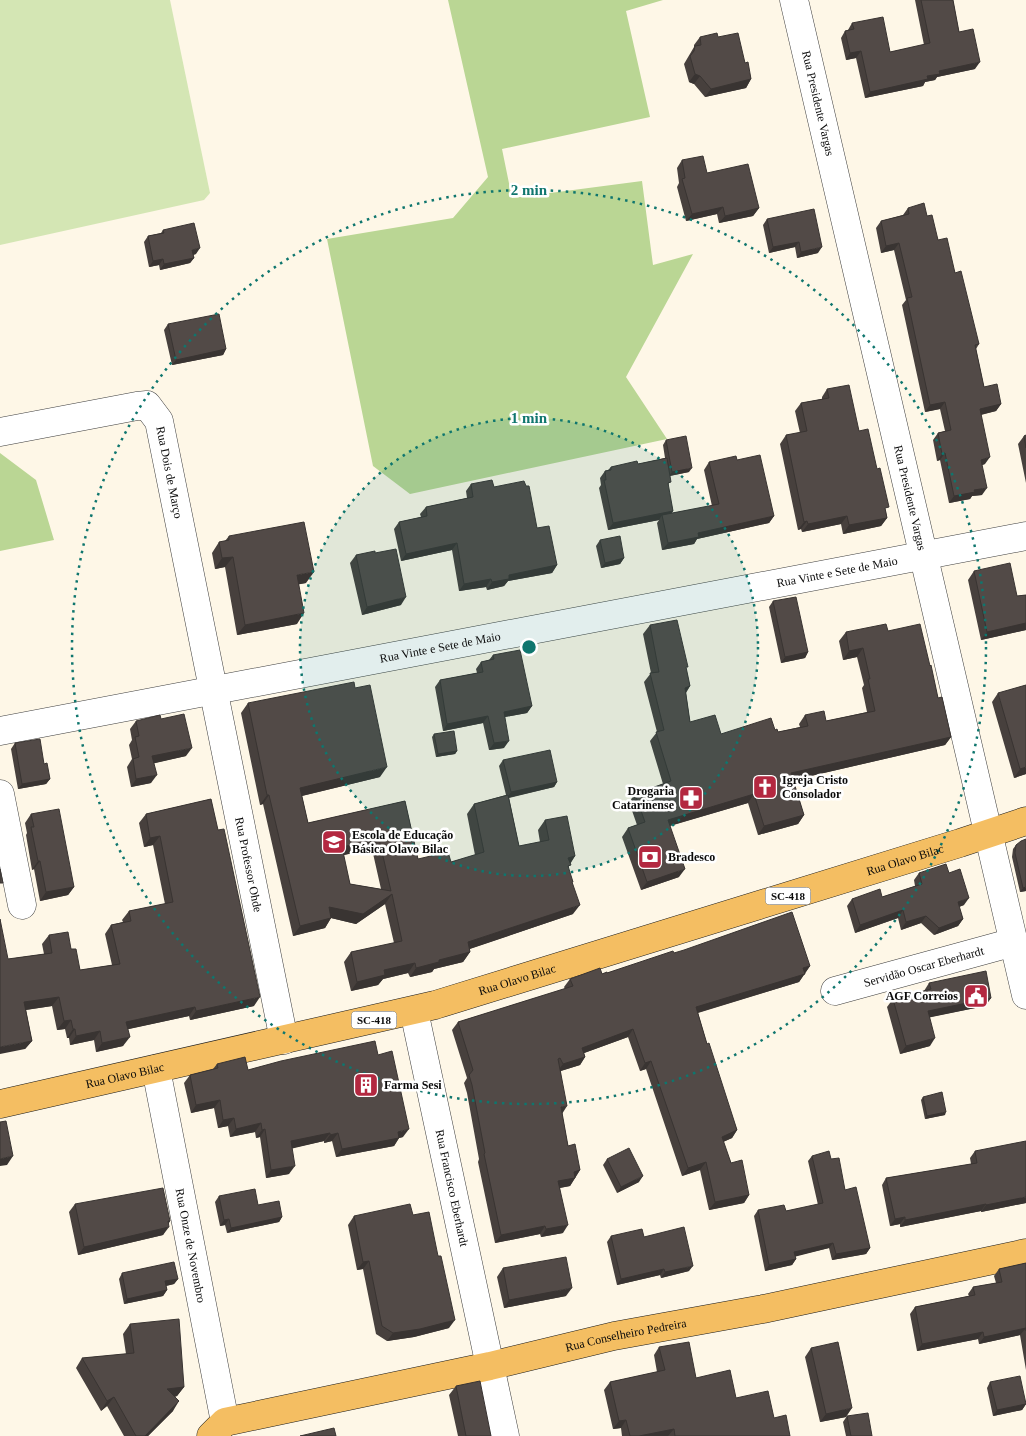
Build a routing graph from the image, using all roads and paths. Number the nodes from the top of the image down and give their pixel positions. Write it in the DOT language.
graph roads {
  1 [pos="794,0"];
  2 [pos="0,432"];
  3 [pos="1026,536"];
  4 [pos="924,556"];
  5 [pos="214,691"];
  6 [pos="0,731"];
  7 [pos="0,794"];
  8 [pos="1026,821"];
  9 [pos="988,833"];
  10 [pos="22,905"];
  11 [pos="1014,942"];
  12 [pos="835,992"];
  13 [pos="1026,995"];
  14 [pos="414,1010"];
  15 [pos="284,1040"];
  16 [pos="156,1069"];
  17 [pos="0,1104"];
  18 [pos="1026,1253"];
  19 [pos="490,1366"];
  20 [pos="218,1429"];
  21 [pos="505,1436"];
  1 -- 4 [label="street, Rua Presidente Vargas"];
  2 -- 5 [label="street, Rua Dois de Março"];
  3 -- 4 [label="street, Rua Vinte e Sete de Maio"];
  4 -- 5 [label="street, Rua Vinte e Sete de Maio"];
  4 -- 9 [label="street, Rua Presidente Vargas"];
  5 -- 6 [label="street, Rua Vinte e Sete de Maio"];
  5 -- 15 [label="street, Rua Professor Ohde"];
  7 -- 10 [label="street"];
  8 -- 9 [label="main road, Rua Olavo Bilac / SC-418"];
  9 -- 11 [label="street, Rua Presidente Vargas"];
  9 -- 14 [label="main road, Rua Olavo Bilac / SC-418"];
  11 -- 12 [label="street, Servidão Oscar Eberhardt"];
  11 -- 13 [label="street, Rua Presidente Vargas"];
  14 -- 15 [label="main road, Rua Olavo Bilac / SC-418"];
  14 -- 19 [label="street, Rua Francisco Eberhardt"];
  15 -- 16 [label="main road, Rua Olavo Bilac / SC-418"];
  16 -- 17 [label="main road, Rua Olavo Bilac / SC-418"];
  16 -- 20 [label="street, Rua Onze de Novembro"];
  18 -- 19 [label="main road, Rua Conselheiro Pedreira"];
  19 -- 20 [label="main road, Rua Conselheiro Pedreira"];
  19 -- 21 [label="street, Rua Francisco Eberhardt"];
}
